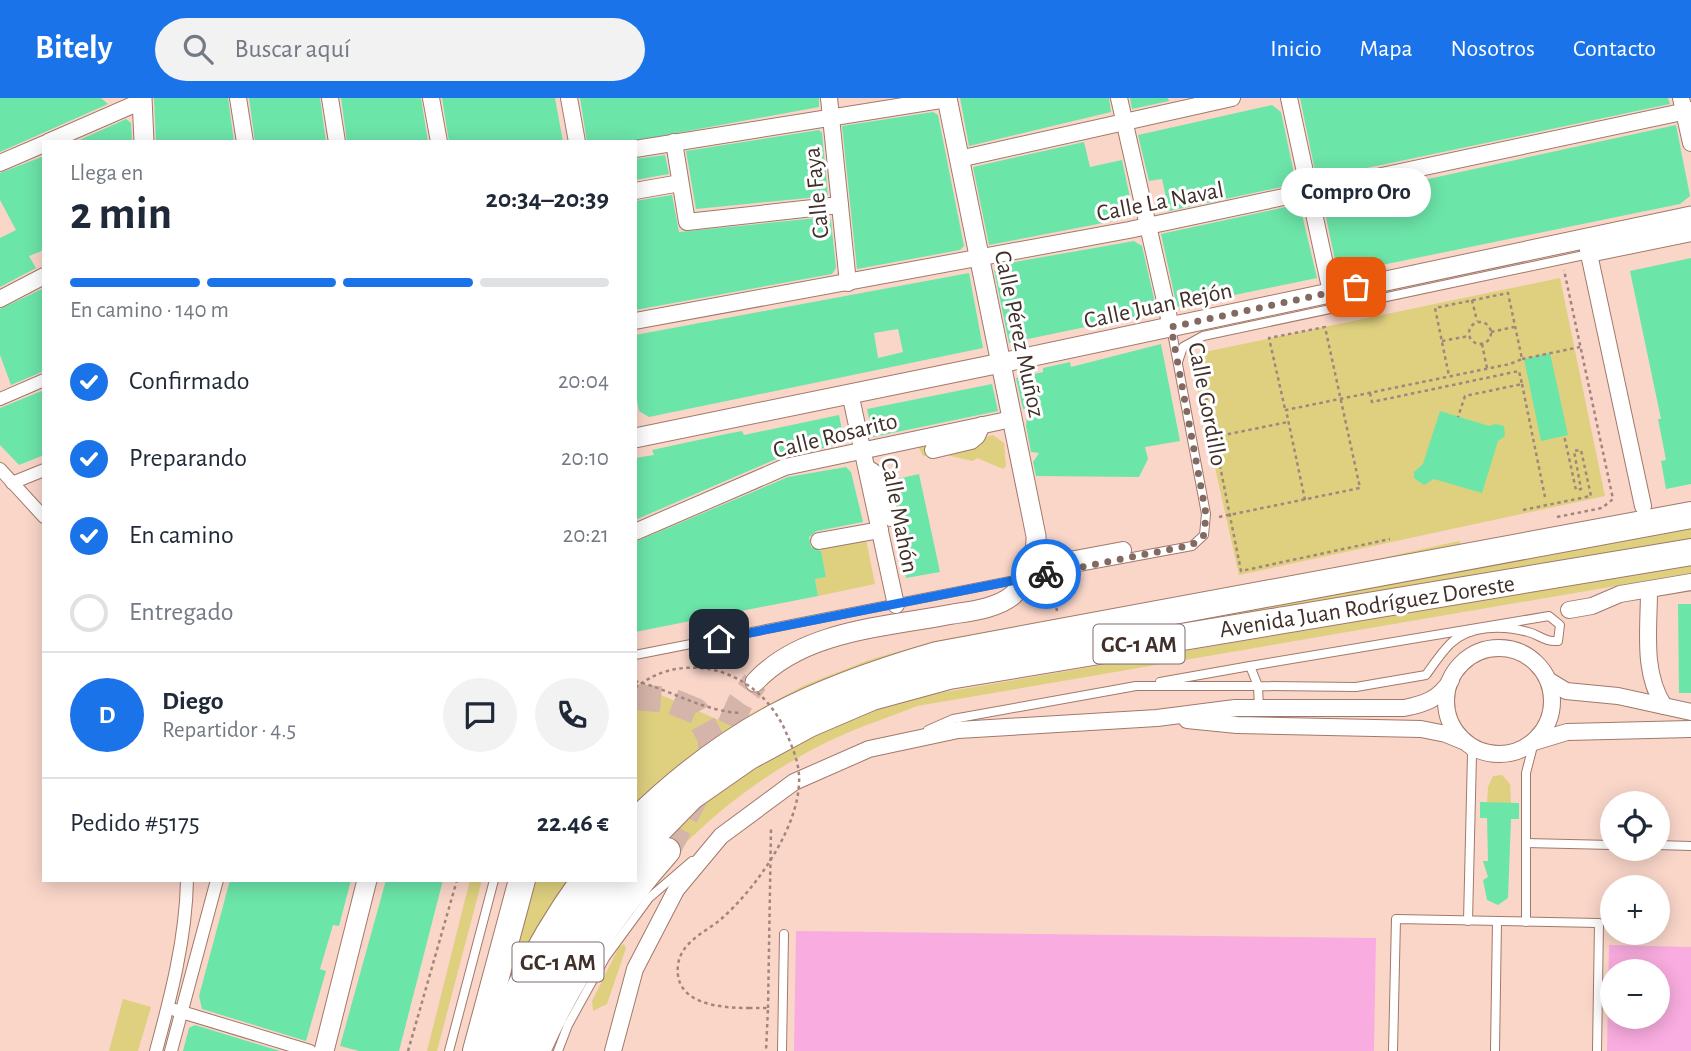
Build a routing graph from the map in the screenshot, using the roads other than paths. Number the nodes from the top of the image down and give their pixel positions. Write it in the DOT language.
graph roads {
  1 [pos="238,98"];
  2 [pos="330,98"];
  3 [pos="431,98"];
  4 [pos="569,98"];
  5 [pos="829,98"];
  6 [pos="1119,98"];
  7 [pos="1232,98"];
  8 [pos="1289,98"];
  9 [pos="142,99"];
  10 [pos="947,99"];
  11 [pos="1685,107"];
  12 [pos="831,117"];
  13 [pos="1124,122"];
  14 [pos="53,140"];
  15 [pos="144,140"];
  16 [pos="245,140"];
  17 [pos="337,140"];
  18 [pos="439,140"];
  19 [pos="577,140"];
  20 [pos="674,142"];
  21 [pos="1691,143"];
  22 [pos="42,145"];
  23 [pos="637,149"];
  24 [pos="959,159"];
  25 [pos="0,163"];
  26 [pos="680,183"];
  27 [pos="637,191"];
  28 [pos="1311,193"];
  29 [pos="840,205"];
  30 [pos="1691,216"];
  31 [pos="1147,226"];
  32 [pos="1691,233"];
  33 [pos="1588,247"];
  34 [pos="979,260"];
  35 [pos="42,277"];
  36 [pos="848,283"];
  37 [pos="1331,292"];
  38 [pos="0,299"];
  39 [pos="637,321"];
  40 [pos="1171,327"];
  41 [pos="1001,363"];
  42 [pos="1178,368"];
  43 [pos="42,381"];
  44 [pos="850,393"];
  45 [pos="0,399"];
  46 [pos="1012,419"];
  47 [pos="982,425"];
  48 [pos="637,438"];
  49 [pos="864,449"];
  50 [pos="933,450"];
  51 [pos="0,469"];
  52 [pos="42,471"];
  53 [pos="12,483"];
  54 [pos="1691,498"];
  55 [pos="1643,506"];
  56 [pos="1691,514"];
  57 [pos="42,515"];
  58 [pos="886,524"];
  59 [pos="637,530"];
  60 [pos="819,541"];
  61 [pos="1123,550"];
  62 [pos="1691,552"];
  63 [pos="1434,563"];
  64 [pos="1023,578"];
  65 [pos="1691,582"];
  66 [pos="1649,590"];
  67 [pos="895,605"];
  68 [pos="1569,610"];
  69 [pos="637,655"];
  70 [pos="1250,666"];
  71 [pos="1451,680"];
  72 [pos="1548,680"];
  73 [pos="755,682"];
  74 [pos="1136,686"];
  75 [pos="1258,686"];
  76 [pos="1664,706"];
  77 [pos="1259,708"];
  78 [pos="1691,712"];
  79 [pos="1157,718"];
  80 [pos="1691,729"];
  81 [pos="1534,741"];
  82 [pos="903,742"];
  83 [pos="1467,743"];
  84 [pos="637,820"];
  85 [pos="721,836"];
  86 [pos="1526,843"];
  87 [pos="1600,845"];
  88 [pos="1670,845"];
  89 [pos="1691,846"];
  90 [pos="667,851"];
  91 [pos="637,853"];
  92 [pos="187,882"];
  93 [pos="216,882"];
  94 [pos="366,882"];
  95 [pos="493,882"];
  96 [pos="521,882"];
  97 [pos="583,882"];
  98 [pos="611,882"];
  99 [pos="1468,920"];
  100 [pos="1497,921"];
  101 [pos="1525,922"];
  102 [pos="784,934"];
  103 [pos="168,1008"];
  104 [pos="182,1013"];
  105 [pos="156,1051"];
  106 [pos="172,1051"];
  107 [pos="310,1051"];
  108 [pos="324,1051"];
  109 [pos="449,1051"];
  110 [pos="476,1051"];
  111 [pos="494,1051"];
  112 [pos="518,1051"];
  113 [pos="537,1051"];
  114 [pos="558,1051"];
  115 [pos="613,1051"];
  116 [pos="782,1051"];
  117 [pos="1394,1051"];
  118 [pos="1495,1051"];
  119 [pos="1597,1051"];
  1 -- 16 [label="street"];
  2 -- 17 [label="street"];
  3 -- 18 [label="street"];
  4 -- 19 [label="street"];
  5 -- 12 [label="street, Calle Faya"];
  6 -- 13 [label="street, Calle Gordillo"];
  7 -- 13 [label="street"];
  8 -- 28 [label="street"];
  9 -- 14 [label="street"];
  9 -- 15 [label="street"];
  10 -- 12 [label="street"];
  10 -- 24 [label="street, Calle Pérez Muñoz"];
  11 -- 21 [label="street"];
  11 -- 28 [label="street, Calle La Naval"];
  12 -- 20 [label="street"];
  12 -- 29 [label="street, Calle Faya"];
  13 -- 24 [label="street"];
  13 -- 31 [label="street, Calle Gordillo"];
  20 -- 23 [label="street"];
  20 -- 26 [label="street"];
  22 -- 25 [label="street"];
  24 -- 34 [label="street, Calle Pérez Muñoz"];
  26 -- 27 [label="street"];
  26 -- 29 [label="street"];
  28 -- 31 [label="street, Calle La Naval"];
  28 -- 37 [label="street"];
  29 -- 36 [label="street, Calle Faya"];
  30 -- 33 [label="street, Calle Juan Rejón"];
  31 -- 34 [label="street, Calle La Naval"];
  31 -- 40 [label="street, Calle Gordillo"];
  32 -- 33 [label="street, Calle Juan Rejón"];
  33 -- 37 [label="street, Calle Juan Rejón"];
  33 -- 42 [label="lane, Calle Juan Rejón"];
  33 -- 55 [label="street"];
  34 -- 36 [label="street, Calle La Naval"];
  34 -- 41 [label="street, Calle Pérez Muñoz"];
  35 -- 38 [label="street"];
  36 -- 39 [label="street, Calle La Naval"];
  37 -- 40 [label="street, Calle Juan Rejón"];
  40 -- 41 [label="street, Calle Juan Rejón"];
  40 -- 42 [label="lane, Calle Gordillo"];
  41 -- 44 [label="street, Calle Juan Rejón"];
  41 -- 46 [label="street, Calle Pérez Muñoz"];
  42 -- 64 [label="lane, Calle Gordillo"];
  43 -- 45 [label="street"];
  44 -- 48 [label="street, Calle Juan Rejón"];
  44 -- 49 [label="street, Calle Mahón"];
  46 -- 47 [label="street, Calle Rosarito"];
  46 -- 64 [label="street, Calle Pérez Muñoz"];
  47 -- 49 [label="street, Calle Rosarito"];
  47 -- 50 [label="street"];
  49 -- 58 [label="street, Calle Mahón"];
  49 -- 59 [label="street, Calle Rosarito"];
  51 -- 53 [label="street"];
  52 -- 53 [label="street"];
  53 -- 57 [label="street"];
  54 -- 55 [label="highway"];
  55 -- 63 [label="highway"];
  56 -- 63 [label="highway, Avenida Juan Rodríguez Doreste / GC-1 AM"];
  58 -- 60 [label="street"];
  58 -- 67 [label="street, Calle Mahón"];
  61 -- 64 [label="street"];
  62 -- 91 [label="highway, Avenida Juan Rodríguez Doreste / GC-1 AM"];
  63 -- 84 [label="highway, Avenida Juan Rodríguez Doreste / GC-1 AM"];
  64 -- 67 [label="lane"];
  64 -- 73 [label="street"];
  65 -- 66 [label="street"];
  66 -- 68 [label="street"];
  66 -- 76 [label="street"];
  67 -- 69 [label="lane"];
  70 -- 74 [label="lane"];
  70 -- 75 [label="lane"];
  70 -- 75 [label="lane"];
  71 -- 72 [label="street"];
  71 -- 77 [label="street"];
  71 -- 83 [label="street"];
  72 -- 76 [label="street"];
  72 -- 81 [label="street"];
  74 -- 75 [label="lane"];
  74 -- 82 [label="lane"];
  75 -- 77 [label="lane"];
  76 -- 78 [label="street"];
  77 -- 79 [label="street"];
  79 -- 82 [label="street"];
  79 -- 83 [label="street"];
  80 -- 81 [label="street"];
  81 -- 83 [label="street"];
  81 -- 86 [label="lane"];
  82 -- 85 [label="street"];
  83 -- 99 [label="lane"];
  85 -- 114 [label="lane"];
  85 -- 115 [label="street"];
  86 -- 87 [label="lane"];
  86 -- 101 [label="lane"];
  88 -- 89 [label="lane"];
  90 -- 113 [label="highway"];
  92 -- 103 [label="street"];
  93 -- 104 [label="street"];
  94 -- 108 [label="street"];
  95 -- 109 [label="lane"];
  96 -- 110 [label="highway"];
  97 -- 111 [label="highway, GC-1 AM"];
  98 -- 112 [label="highway, GC-1 AM"];
  99 -- 100 [label="lane"];
  99 -- 117 [label="lane"];
  100 -- 101 [label="lane"];
  100 -- 118 [label="lane"];
  101 -- 119 [label="lane"];
  102 -- 116 [label="lane"];
  103 -- 104 [label="street"];
  103 -- 105 [label="street"];
  104 -- 106 [label="street"];
  104 -- 107 [label="street"];
}
